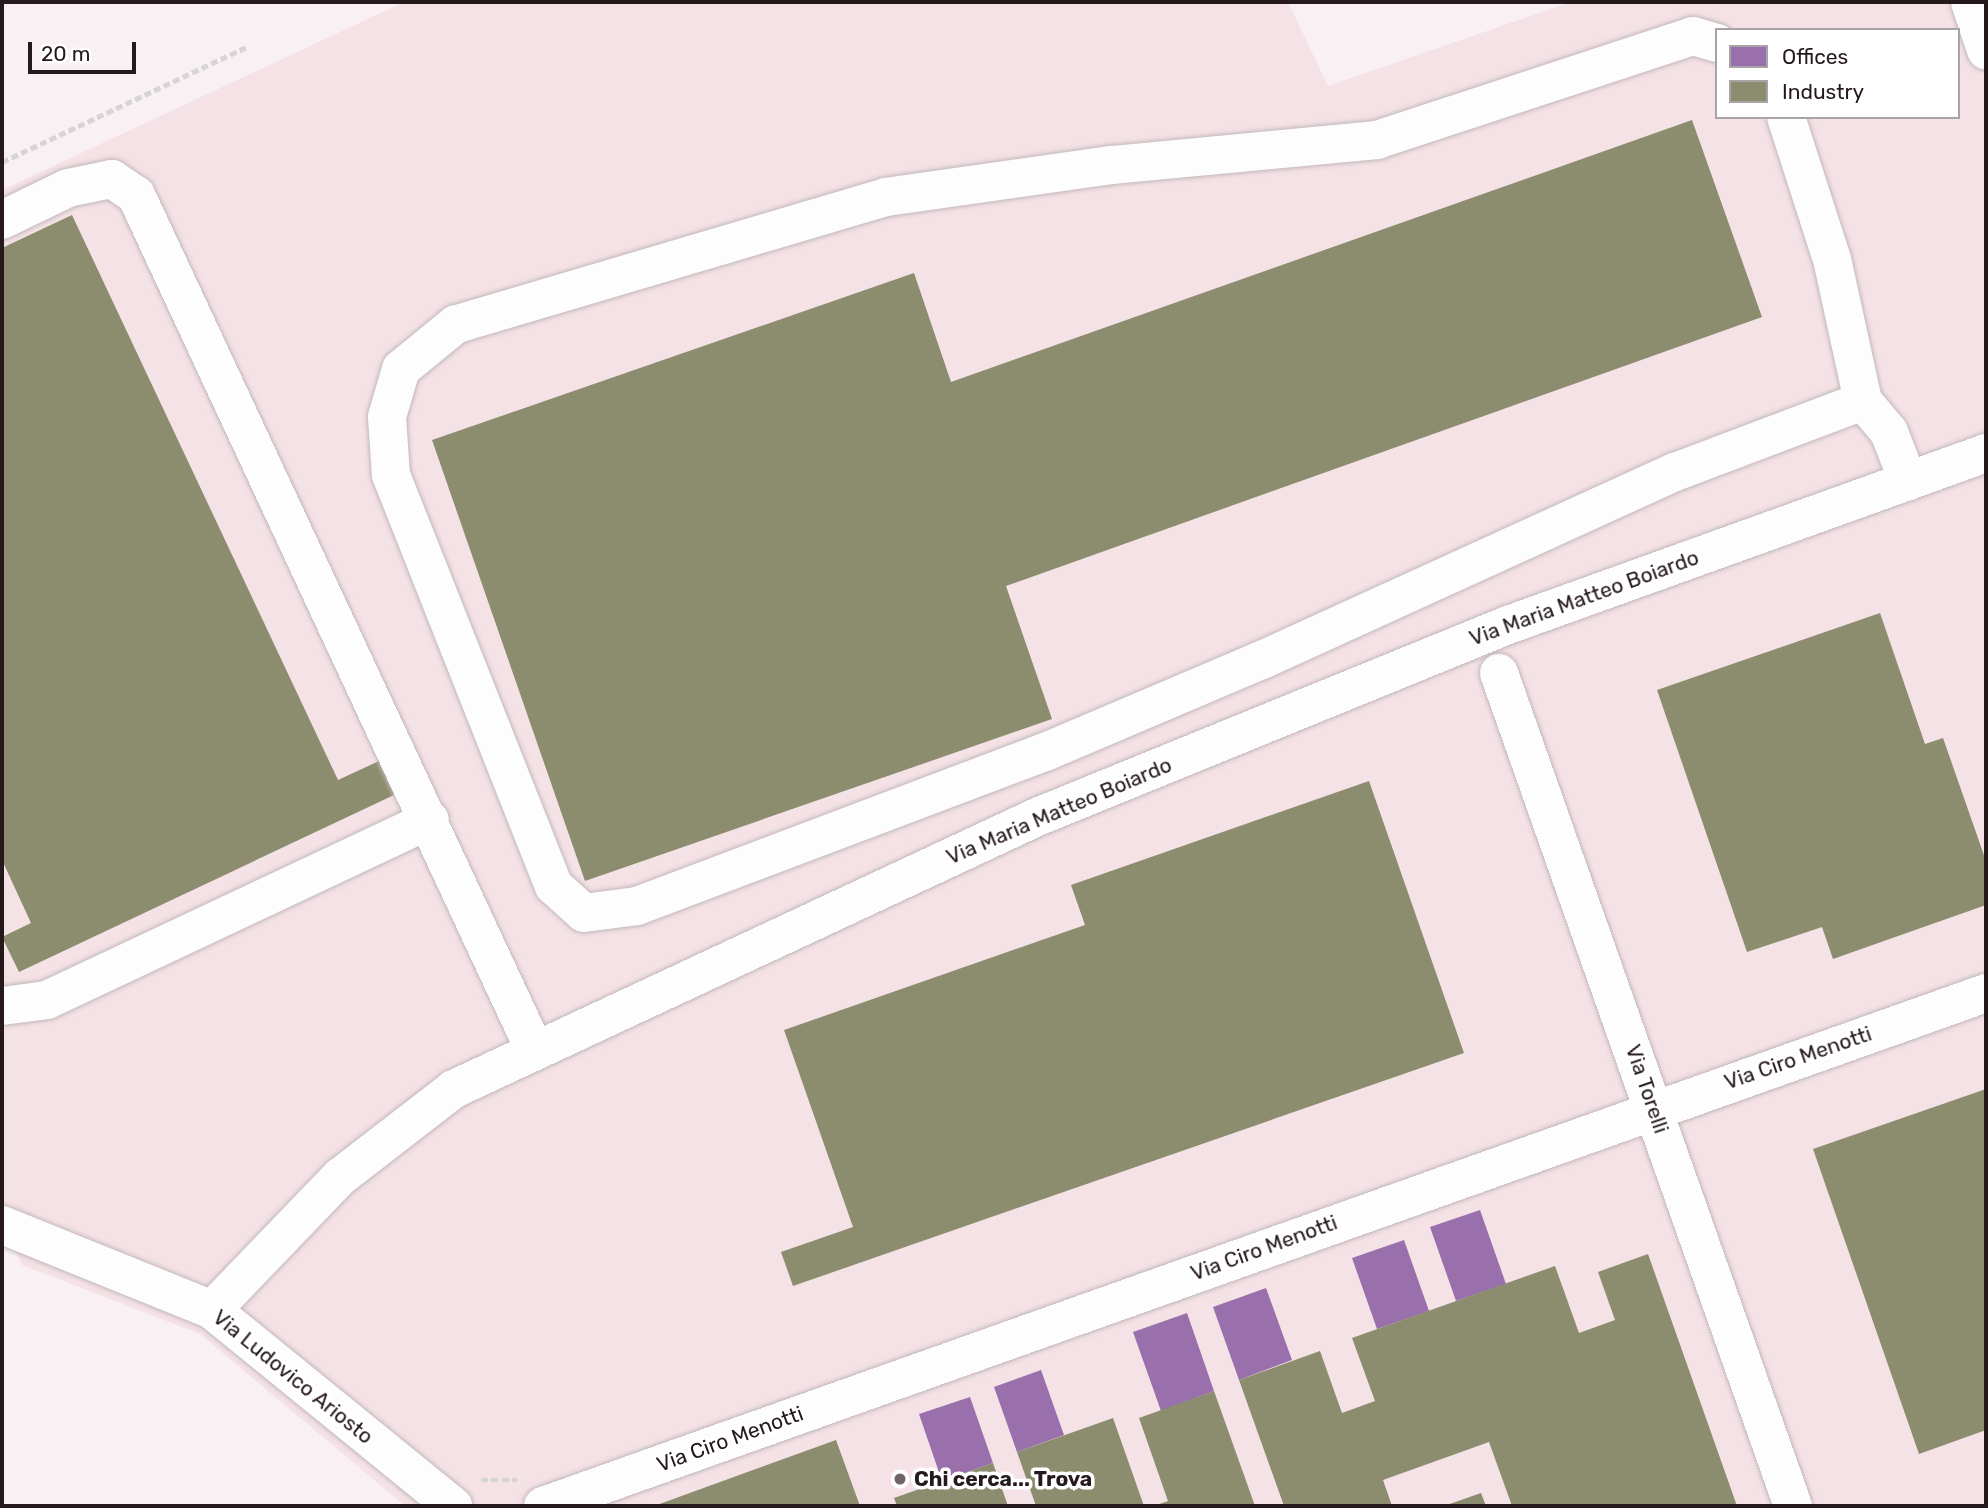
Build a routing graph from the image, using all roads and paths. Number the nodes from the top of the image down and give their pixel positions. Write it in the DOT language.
graph roads {
  1 [pos="1970,2"];
  2 [pos="1715,42"];
  3 [pos="246,47"];
  4 [pos="1986,50"];
  5 [pos="1787,119"];
  6 [pos="2,162"];
  7 [pos="2,220"];
  8 [pos="1863,401"];
  9 [pos="1986,453"];
  10 [pos="1908,481"];
  11 [pos="1499,673"];
  12 [pos="430,820"];
  13 [pos="1986,993"];
  14 [pos="2,1006"];
  15 [pos="535,1051"];
  16 [pos="1653,1109"];
  17 [pos="2,1225"];
  18 [pos="212,1310"];
  19 [pos="453,1506"];
  20 [pos="543,1506"];
  21 [pos="1793,1506"];
  1 -- 4 [label="street"];
  2 -- 8 [label="street"];
  3 -- 6 [label="path"];
  5 -- 8 [label="street"];
  7 -- 12 [label="street"];
  8 -- 10 [label="street"];
  9 -- 10 [label="street, Via Maria Matteo Boiardo"];
  10 -- 15 [label="street, Via Maria Matteo Boiardo"];
  11 -- 16 [label="street, Via Torelli"];
  12 -- 14 [label="street"];
  12 -- 15 [label="street"];
  13 -- 16 [label="street, Via Ciro Menotti"];
  15 -- 18 [label="street, Via Maria Matteo Boiardo"];
  16 -- 20 [label="street, Via Ciro Menotti"];
  16 -- 21 [label="street, Via Torelli"];
  17 -- 18 [label="street, Via Ludovico Ariosto"];
  18 -- 19 [label="street, Via Ludovico Ariosto"];
}
